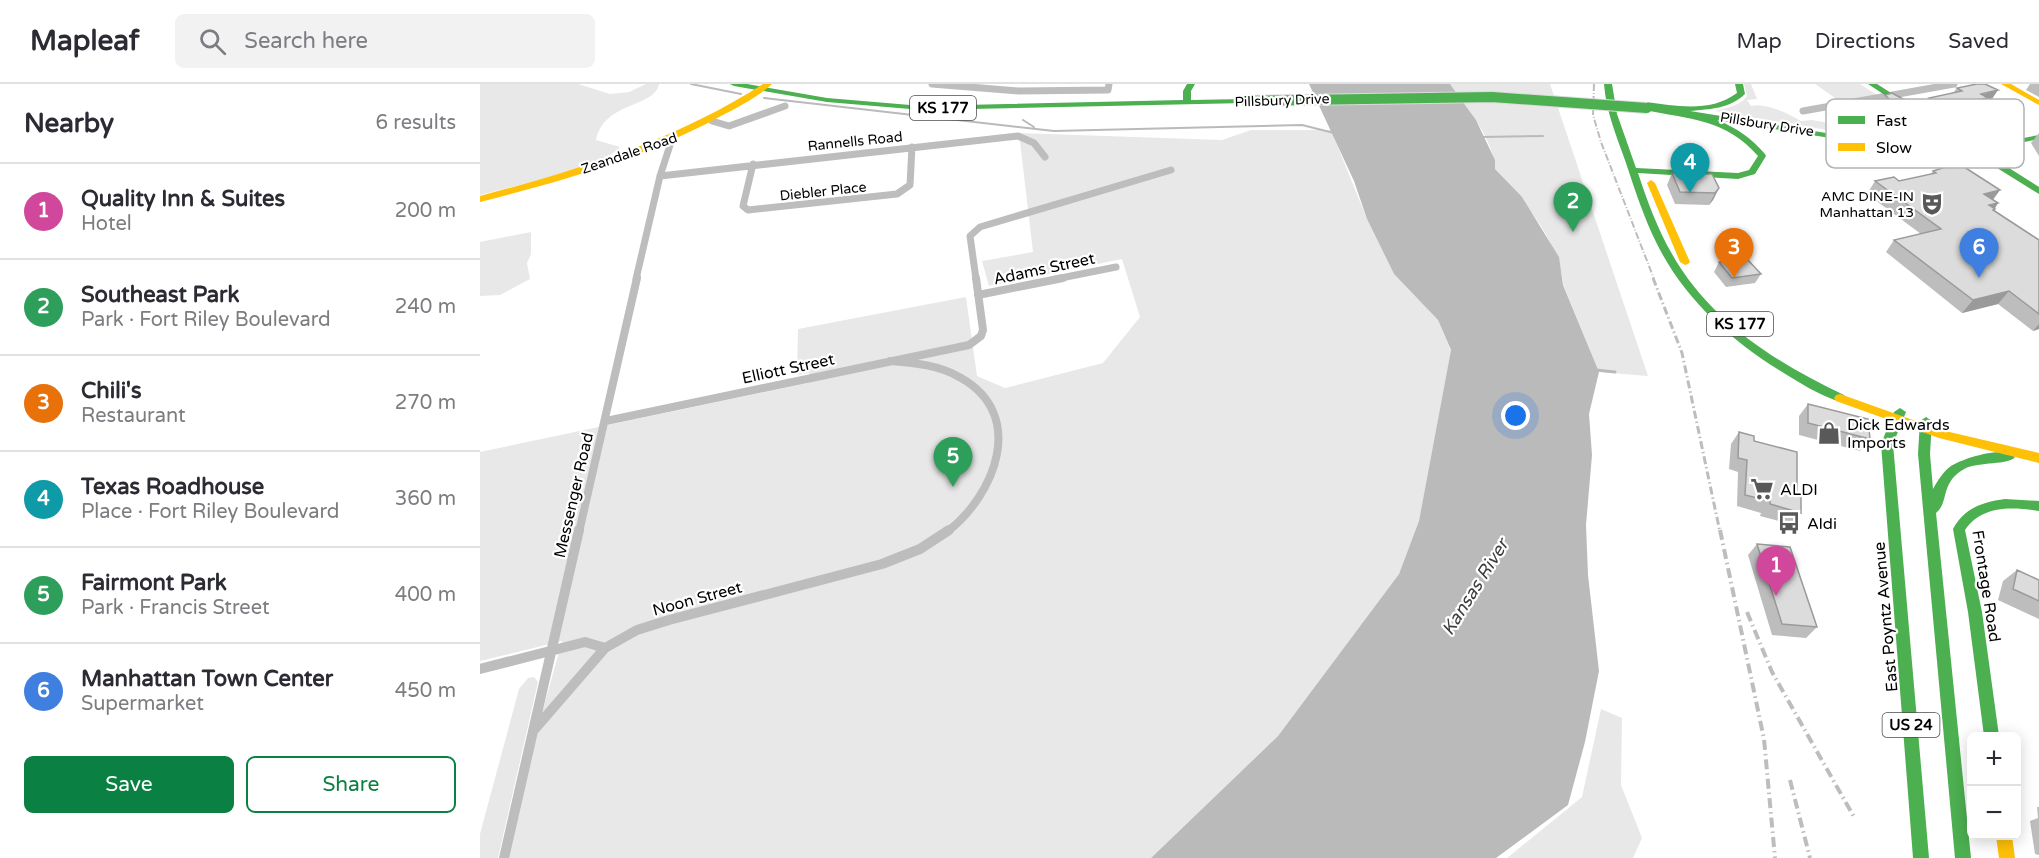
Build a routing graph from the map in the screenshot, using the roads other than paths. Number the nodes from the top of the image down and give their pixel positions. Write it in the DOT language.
graph roads {
  1 [pos="734,84"];
  2 [pos="932,84"];
  3 [pos="1608,84"];
  4 [pos="1616,84"];
  5 [pos="1739,84"];
  6 [pos="1872,84"];
  7 [pos="1954,84"];
  8 [pos="2005,84"];
  9 [pos="768,86"];
  10 [pos="1109,87"];
  11 [pos="1188,94"];
  12 [pos="1891,96"];
  13 [pos="1873,99"];
  14 [pos="1896,99"];
  15 [pos="2039,103"];
  16 [pos="785,106"];
  17 [pos="1646,106"];
  18 [pos="1826,107"];
  19 [pos="1803,111"];
  20 [pos="712,121"];
  21 [pos="1826,133"];
  22 [pos="2039,137"];
  23 [pos="672,139"];
  24 [pos="2024,140"];
  25 [pos="912,147"];
  26 [pos="1045,157"];
  27 [pos="753,164"];
  28 [pos="2003,168"];
  29 [pos="1171,170"];
  30 [pos="1640,170"];
  31 [pos="660,176"];
  32 [pos="2039,191"];
  33 [pos="480,199"];
  34 [pos="1116,267"];
  35 [pos="978,295"];
  36 [pos="890,360"];
  37 [pos="1847,401"];
  38 [pos="1897,416"];
  39 [pos="606,421"];
  40 [pos="1925,426"];
  41 [pos="1887,444"];
  42 [pos="2039,447"];
  43 [pos="2039,458"];
  44 [pos="2039,506"];
  45 [pos="1931,514"];
  46 [pos="605,648"];
  47 [pos="552,651"];
  48 [pos="480,669"];
  49 [pos="1990,732"];
  50 [pos="531,733"];
  51 [pos="2005,840"];
  52 [pos="504,858"];
  53 [pos="1921,858"];
  54 [pos="1963,858"];
  55 [pos="2007,858"];
  1 -- 9 [label="main road, Pillsbury Drive / KS 177"];
  2 -- 10 [label="street"];
  3 -- 30 [label="main road"];
  4 -- 30 [label="main road, KS 177"];
  5 -- 17 [label="main road, KS 177"];
  6 -- 12 [label="main road"];
  7 -- 12 [label="street"];
  8 -- 15 [label="main road"];
  9 -- 11 [label="main road, Pillsbury Drive / KS 177"];
  9 -- 20 [label="main road, Zeandale Road"];
  11 -- 17 [label="main road, Pillsbury Drive / KS 177, bridge"];
  12 -- 13 [label="street"];
  12 -- 14 [label="main road"];
  16 -- 20 [label="street"];
  17 -- 21 [label="main road, Pillsbury Drive"];
  17 -- 30 [label="main road, KS 177"];
  18 -- 19 [label="street"];
  20 -- 23 [label="main road, Zeandale Road"];
  22 -- 24 [label="main road, Pillsbury Drive"];
  23 -- 31 [label="street, Messenger Road"];
  23 -- 33 [label="main road, Zeandale Road"];
  25 -- 26 [label="street, Rannells Road"];
  25 -- 27 [label="street, Rannells Road"];
  25 -- 27 [label="street, Diebler Place"];
  27 -- 31 [label="street, Rannells Road"];
  28 -- 32 [label="main road"];
  29 -- 35 [label="street"];
  30 -- 37 [label="main road, KS 177"];
  30 -- 38 [label="main road, KS 177"];
  31 -- 39 [label="street, Messenger Road"];
  34 -- 35 [label="street, Adams Street"];
  35 -- 36 [label="street, Elliott Street"];
  36 -- 39 [label="street, Elliott Street"];
  36 -- 46 [label="street, Noon Street"];
  37 -- 38 [label="main road, KS 177"];
  37 -- 41 [label="main road"];
  38 -- 40 [label="main road"];
  38 -- 41 [label="main road, East Poyntz Avenue / US 24"];
  39 -- 47 [label="street, Messenger Road"];
  40 -- 42 [label="main road"];
  40 -- 43 [label="main road"];
  40 -- 45 [label="main road, US 24"];
  41 -- 53 [label="main road, East Poyntz Avenue / US 24"];
  43 -- 45 [label="main road, US 24"];
  44 -- 49 [label="main road, Frontage Road"];
  45 -- 54 [label="main road, US 24"];
  46 -- 47 [label="street"];
  46 -- 50 [label="street, Noon Street"];
  47 -- 48 [label="street"];
  47 -- 50 [label="street, Messenger Road"];
  50 -- 52 [label="street, Messenger Road"];
  51 -- 55 [label="main road"];
}
